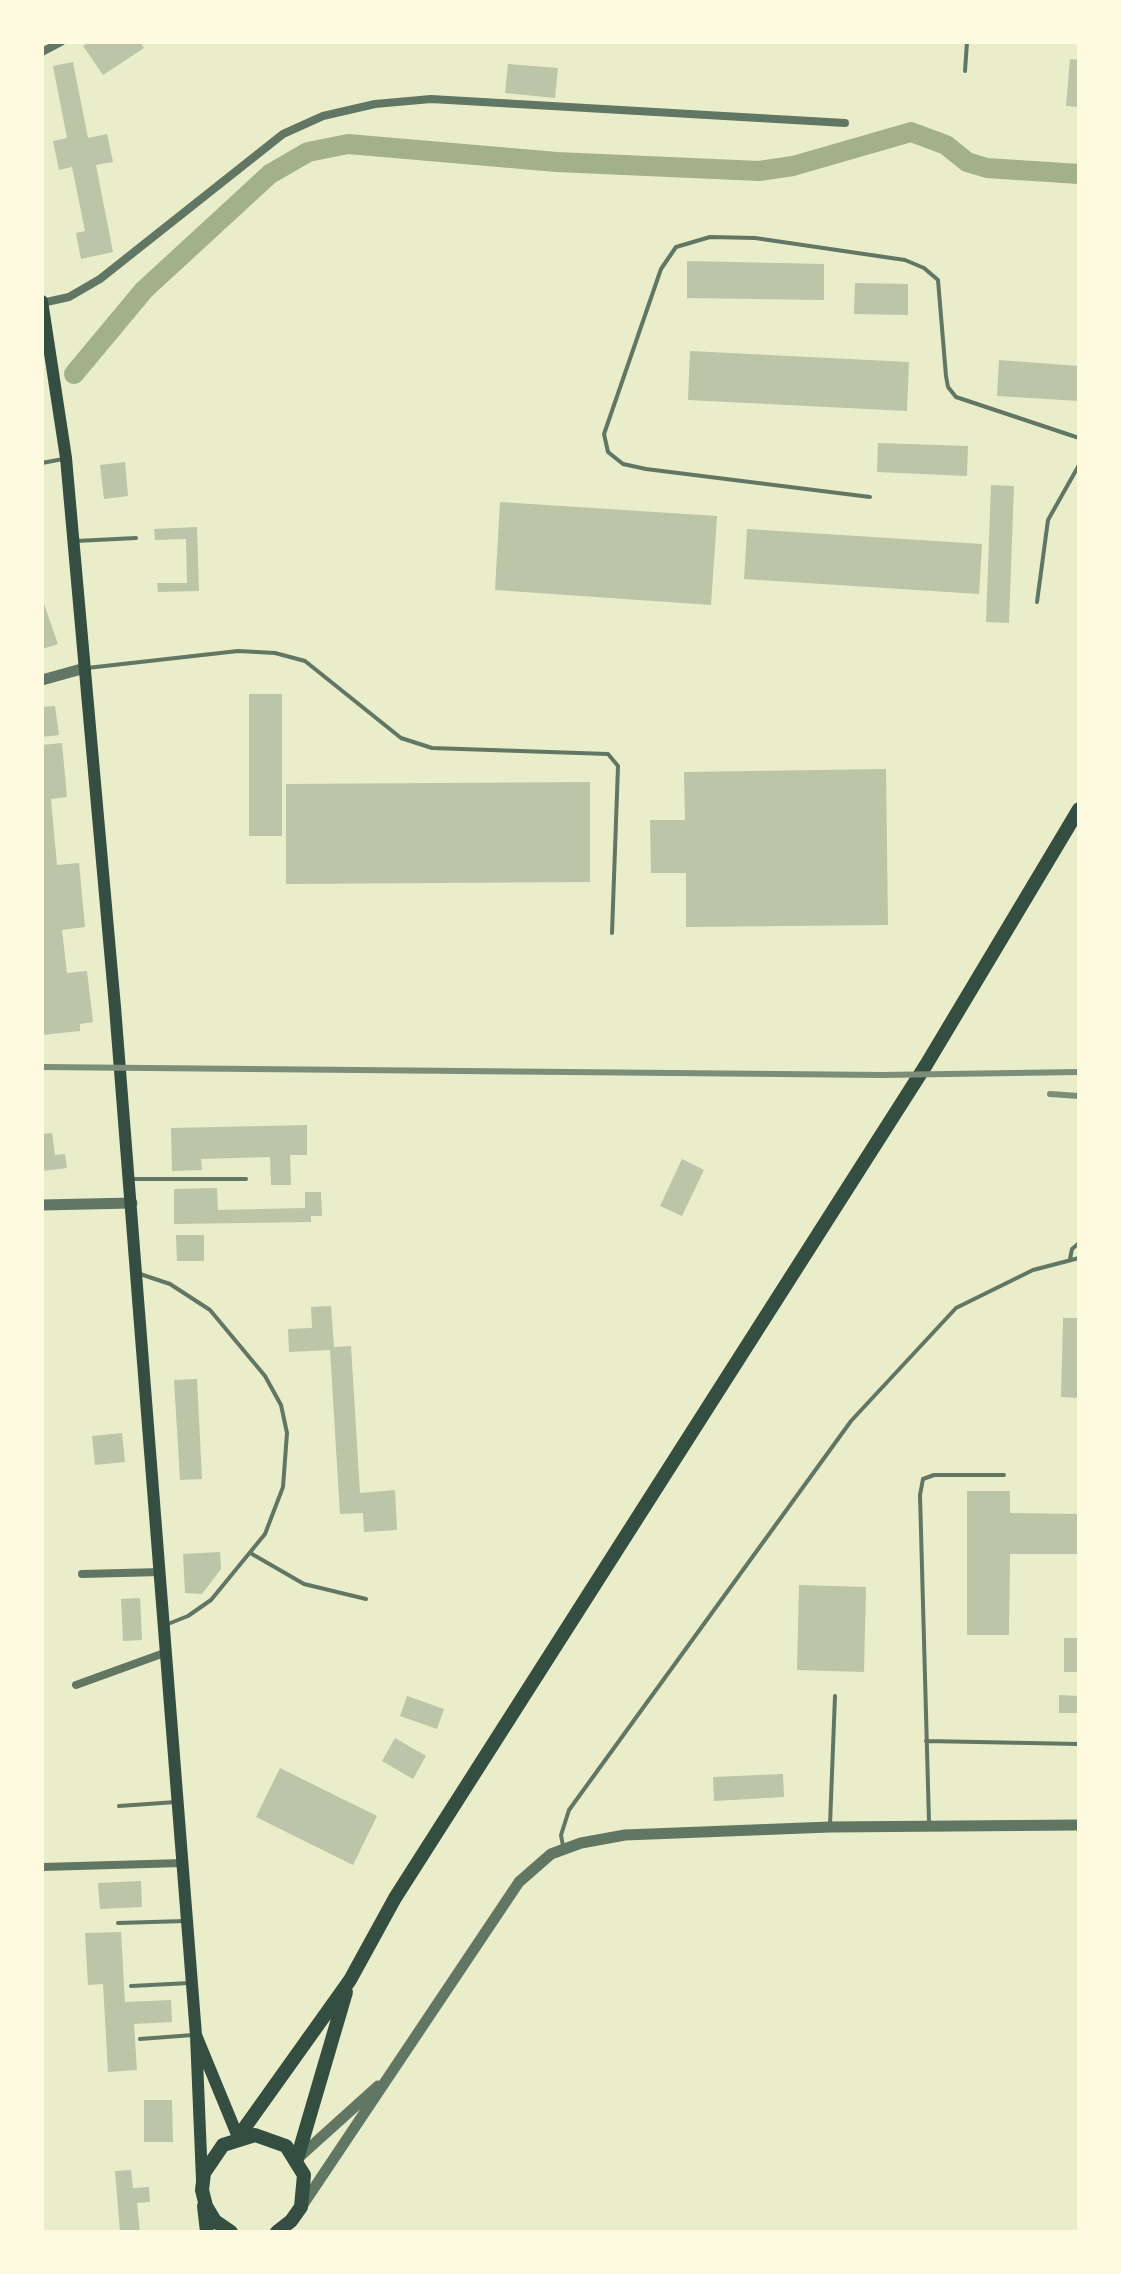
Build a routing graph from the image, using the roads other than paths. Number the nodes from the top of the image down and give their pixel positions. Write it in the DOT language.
graph roads {
  1 [pos="61,42"];
  2 [pos="967,42"];
  3 [pos="42,52"];
  4 [pos="965,71"];
  5 [pos="845,123"];
  6 [pos="42,302"];
  7 [pos="46,344"];
  8 [pos="1079,438"];
  9 [pos="66,458"];
  10 [pos="42,463"];
  11 [pos="1079,465"];
  12 [pos="870,497"];
  13 [pos="136,538"];
  14 [pos="73,542"];
  15 [pos="1037,602"];
  16 [pos="85,668"];
  17 [pos="42,680"];
  18 [pos="1079,809"];
  19 [pos="612,933"];
  20 [pos="130,1179"];
  21 [pos="246,1179"];
  22 [pos="132,1203"];
  23 [pos="42,1205"];
  24 [pos="1079,1243"];
  25 [pos="1079,1258"];
  26 [pos="1070,1259"];
  27 [pos="135,1273"];
  28 [pos="1004,1475"];
  29 [pos="252,1554"];
  30 [pos="161,1572"];
  31 [pos="82,1574"];
  32 [pos="366,1599"];
  33 [pos="165,1625"];
  34 [pos="167,1652"];
  35 [pos="76,1685"];
  36 [pos="835,1696"];
  37 [pos="926,1741"];
  38 [pos="1079,1744"];
  39 [pos="178,1802"];
  40 [pos="119,1806"];
  41 [pos="929,1825"];
  42 [pos="1079,1825"];
  43 [pos="830,1827"];
  44 [pos="563,1849"];
  45 [pos="183,1863"];
  46 [pos="42,1867"];
  47 [pos="187,1921"];
  48 [pos="118,1923"];
  49 [pos="350,1980"];
  50 [pos="192,1983"];
  51 [pos="131,1986"];
  52 [pos="196,2035"];
  53 [pos="140,2039"];
  54 [pos="391,2075"];
  55 [pos="238,2137"];
  56 [pos="297,2159"];
  57 [pos="202,2190"];
  58 [pos="289,2227"];
  59 [pos="207,2232"];
  60 [pos="231,2232"];
  61 [pos="277,2232"];
  1 -- 3 [label="street"];
  2 -- 4 [label="lane"];
  5 -- 6 [label="street"];
  6 -- 7 [label="main road"];
  7 -- 9 [label="main road"];
  8 -- 12 [label="lane"];
  9 -- 10 [label="lane"];
  9 -- 14 [label="main road"];
  11 -- 15 [label="lane"];
  13 -- 14 [label="lane"];
  14 -- 16 [label="main road"];
  16 -- 17 [label="street"];
  16 -- 19 [label="lane"];
  16 -- 20 [label="main road"];
  18 -- 49 [label="main road"];
  20 -- 21 [label="lane"];
  20 -- 22 [label="main road"];
  22 -- 23 [label="street"];
  22 -- 27 [label="main road"];
  24 -- 26 [label="lane"];
  25 -- 26 [label="lane"];
  26 -- 44 [label="lane"];
  27 -- 29 [label="lane"];
  27 -- 30 [label="main road"];
  28 -- 37 [label="lane"];
  29 -- 32 [label="lane"];
  29 -- 33 [label="lane"];
  30 -- 31 [label="street"];
  30 -- 33 [label="main road"];
  33 -- 34 [label="main road"];
  34 -- 35 [label="street"];
  34 -- 39 [label="main road"];
  36 -- 43 [label="lane"];
  37 -- 38 [label="lane"];
  37 -- 41 [label="lane"];
  39 -- 40 [label="lane"];
  39 -- 45 [label="main road"];
  41 -- 42 [label="street"];
  41 -- 43 [label="street"];
  43 -- 44 [label="street"];
  44 -- 54 [label="street"];
  45 -- 46 [label="street"];
  45 -- 47 [label="main road"];
  47 -- 48 [label="lane"];
  47 -- 50 [label="main road"];
  49 -- 55 [label="main road"];
  49 -- 56 [label="main road"];
  50 -- 51 [label="lane"];
  50 -- 52 [label="main road"];
  52 -- 53 [label="lane"];
  52 -- 55 [label="main road"];
  52 -- 57 [label="main road"];
  54 -- 56 [label="street"];
  54 -- 58 [label="street"];
  55 -- 56 [label="main road"];
  55 -- 57 [label="main road"];
  56 -- 58 [label="main road"];
  57 -- 59 [label="main road"];
  57 -- 60 [label="main road"];
  58 -- 61 [label="main road"];
}
